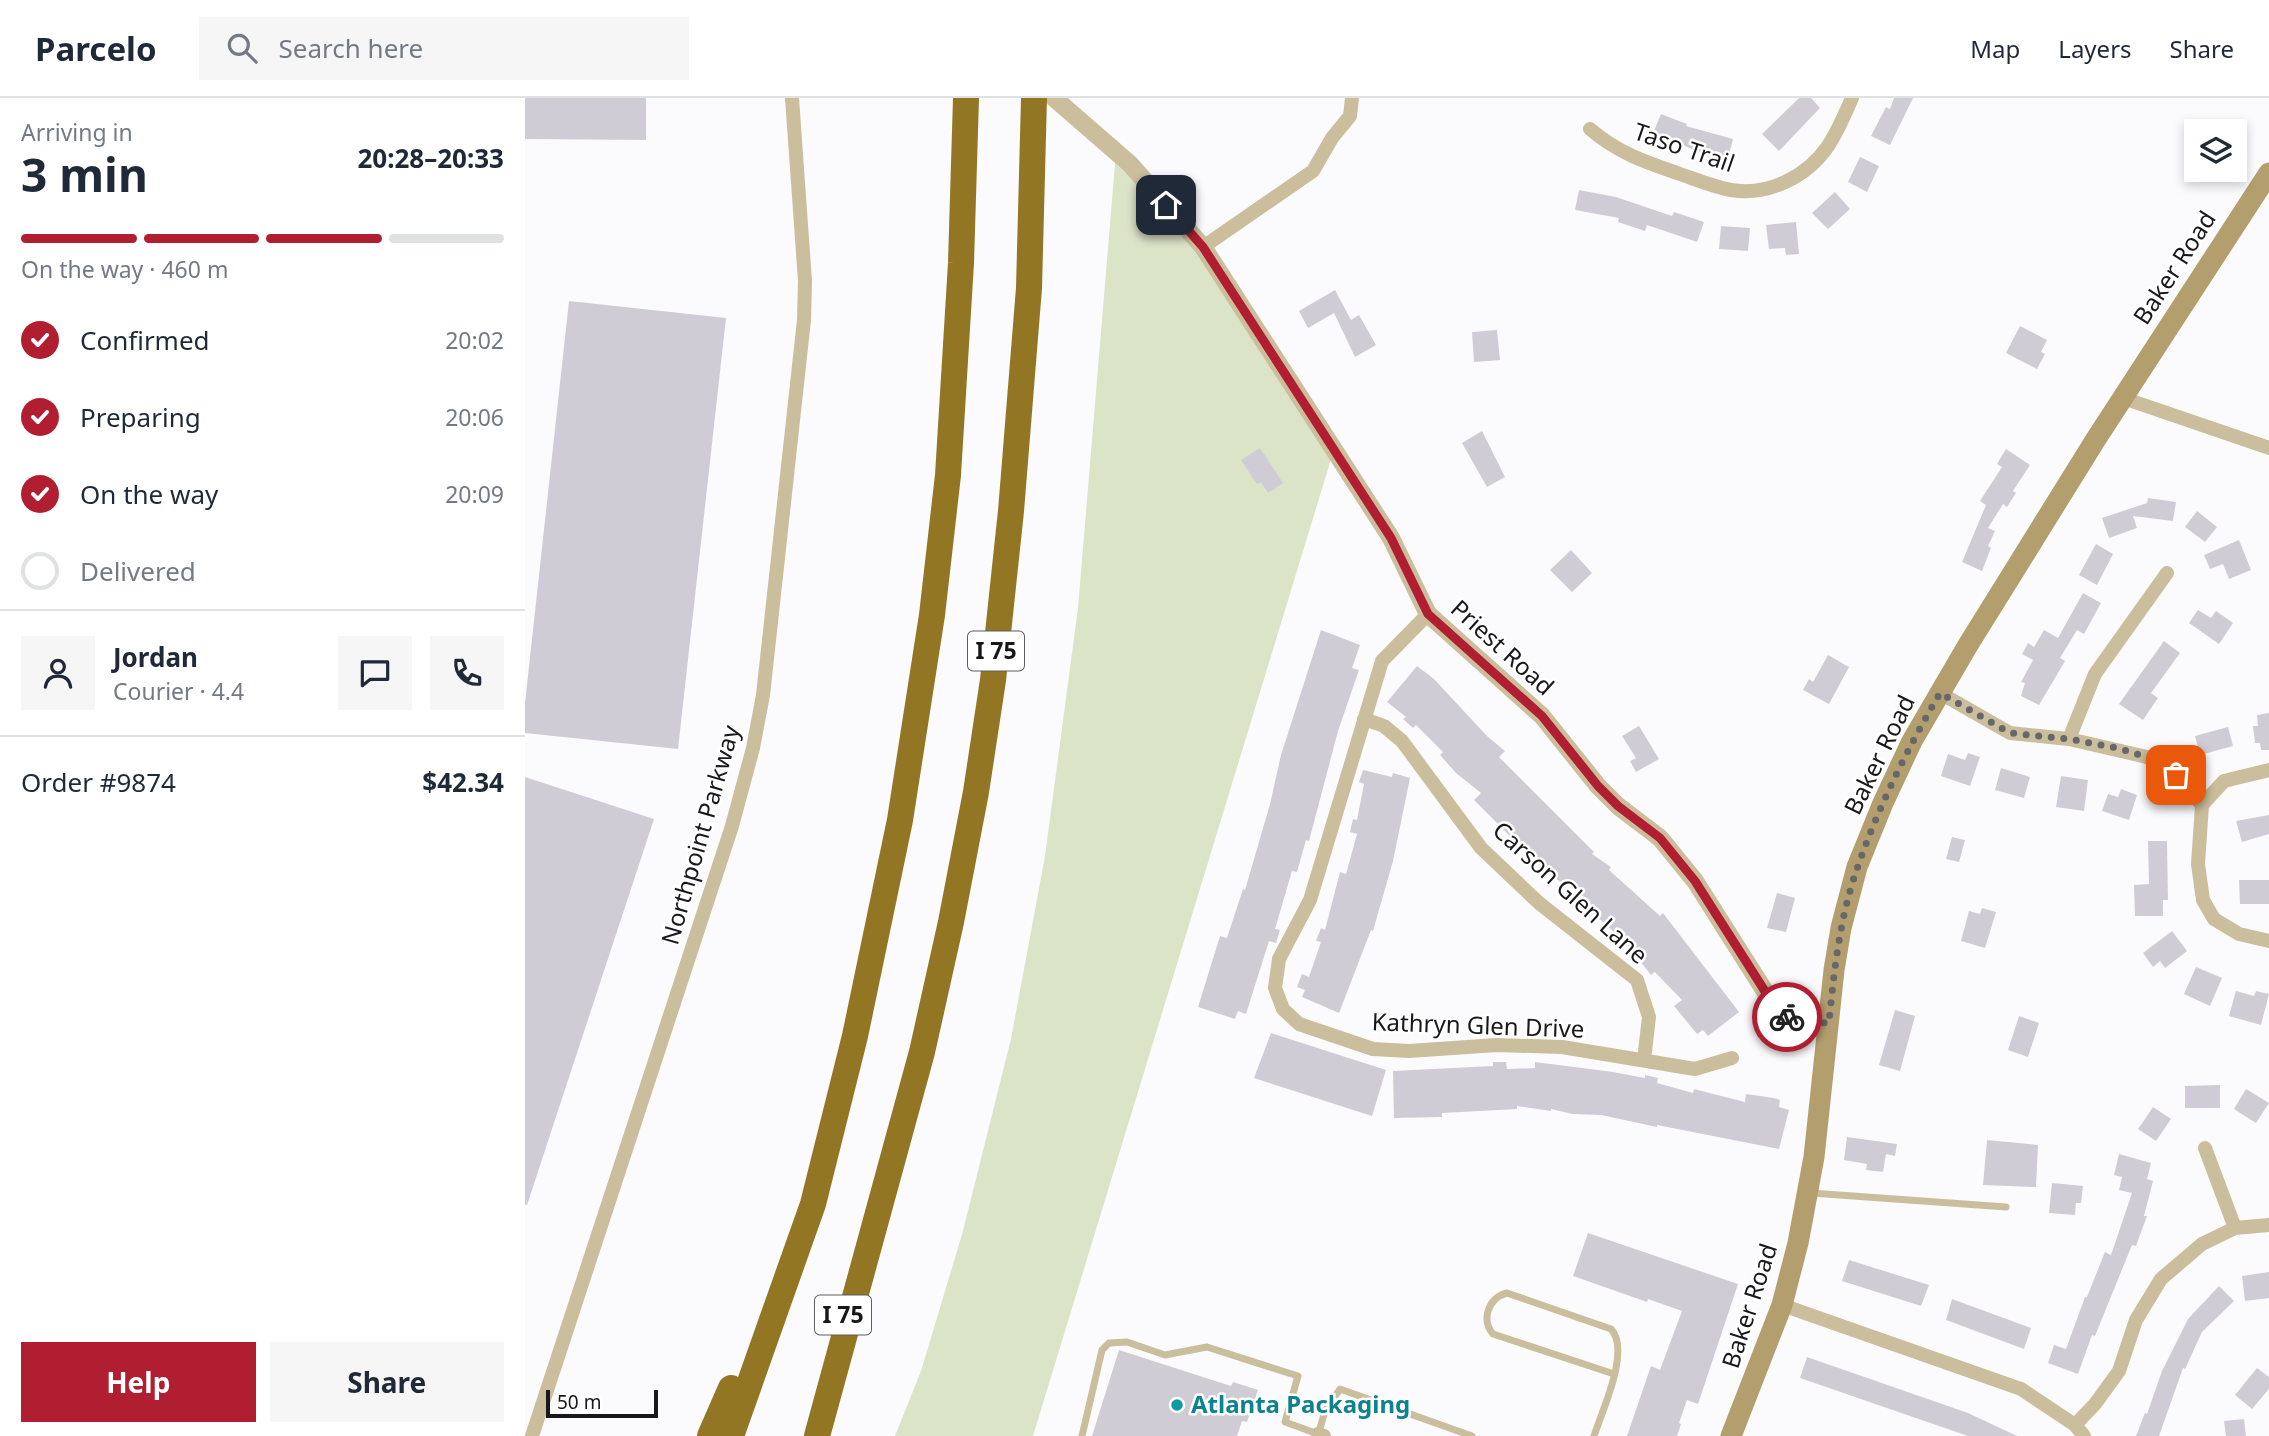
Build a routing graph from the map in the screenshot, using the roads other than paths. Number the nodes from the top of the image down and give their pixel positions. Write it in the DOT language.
graph roads {
  1 [pos="792,98"];
  2 [pos="966,98"];
  3 [pos="1034,98"];
  4 [pos="1053,98"];
  5 [pos="1352,98"];
  6 [pos="1852,98"];
  7 [pos="1590,129"];
  8 [pos="2269,173"];
  9 [pos="1203,247"];
  10 [pos="2123,398"];
  11 [pos="2269,448"];
  12 [pos="2167,573"];
  13 [pos="1428,614"];
  14 [pos="1940,693"];
  15 [pos="1364,719"];
  16 [pos="2069,739"];
  17 [pos="2269,770"];
  18 [pos="2202,805"];
  19 [pos="2269,940"];
  20 [pos="1829,1023"];
  21 [pos="1733,1058"];
  22 [pos="1644,1060"];
  23 [pos="2205,1148"];
  24 [pos="1807,1193"];
  25 [pos="884,1194"];
  26 [pos="813,1204"];
  27 [pos="2006,1207"];
  28 [pos="2269,1225"];
  29 [pos="2235,1228"];
  30 [pos="1782,1305"];
  31 [pos="1614,1374"];
  32 [pos="2079,1430"];
  33 [pos="1320,1435"];
  34 [pos="532,1436"];
  35 [pos="711,1436"];
  36 [pos="731,1436"];
  37 [pos="802,1436"];
  38 [pos="817,1436"];
  39 [pos="1082,1436"];
  40 [pos="1472,1436"];
  41 [pos="1594,1436"];
  42 [pos="1731,1436"];
  1 -- 34 [label="street, Northpoint Parkway"];
  2 -- 26 [label="highway, I 75"];
  3 -- 25 [label="highway, I 75"];
  4 -- 9 [label="street, Priest Road"];
  5 -- 9 [label="street"];
  6 -- 7 [label="street, Taso Trail"];
  8 -- 10 [label="main road, Baker Road"];
  9 -- 13 [label="street, Priest Road"];
  10 -- 11 [label="street"];
  10 -- 14 [label="main road, Baker Road"];
  12 -- 16 [label="street"];
  13 -- 15 [label="street, Kathryn Glen Drive"];
  13 -- 20 [label="street, Priest Road"];
  14 -- 16 [label="street"];
  14 -- 20 [label="main road, Baker Road"];
  15 -- 22 [label="street, Carson Glen Lane"];
  15 -- 22 [label="street, Kathryn Glen Drive"];
  16 -- 18 [label="street"];
  17 -- 18 [label="street"];
  18 -- 19 [label="street"];
  20 -- 24 [label="main road, Baker Road"];
  21 -- 22 [label="street, Kathryn Glen Drive"];
  23 -- 29 [label="street"];
  24 -- 27 [label="lane"];
  24 -- 30 [label="main road, Baker Road"];
  25 -- 37 [label="highway, I 75"];
  25 -- 38 [label="highway"];
  26 -- 35 [label="highway"];
  26 -- 36 [label="highway, I 75"];
  28 -- 29 [label="street"];
  29 -- 32 [label="street"];
  30 -- 32 [label="street"];
  30 -- 42 [label="main road, Baker Road"];
  31 -- 31 [label="lane"];
  31 -- 41 [label="lane"];
  33 -- 39 [label="lane"];
  33 -- 40 [label="lane"];
}
